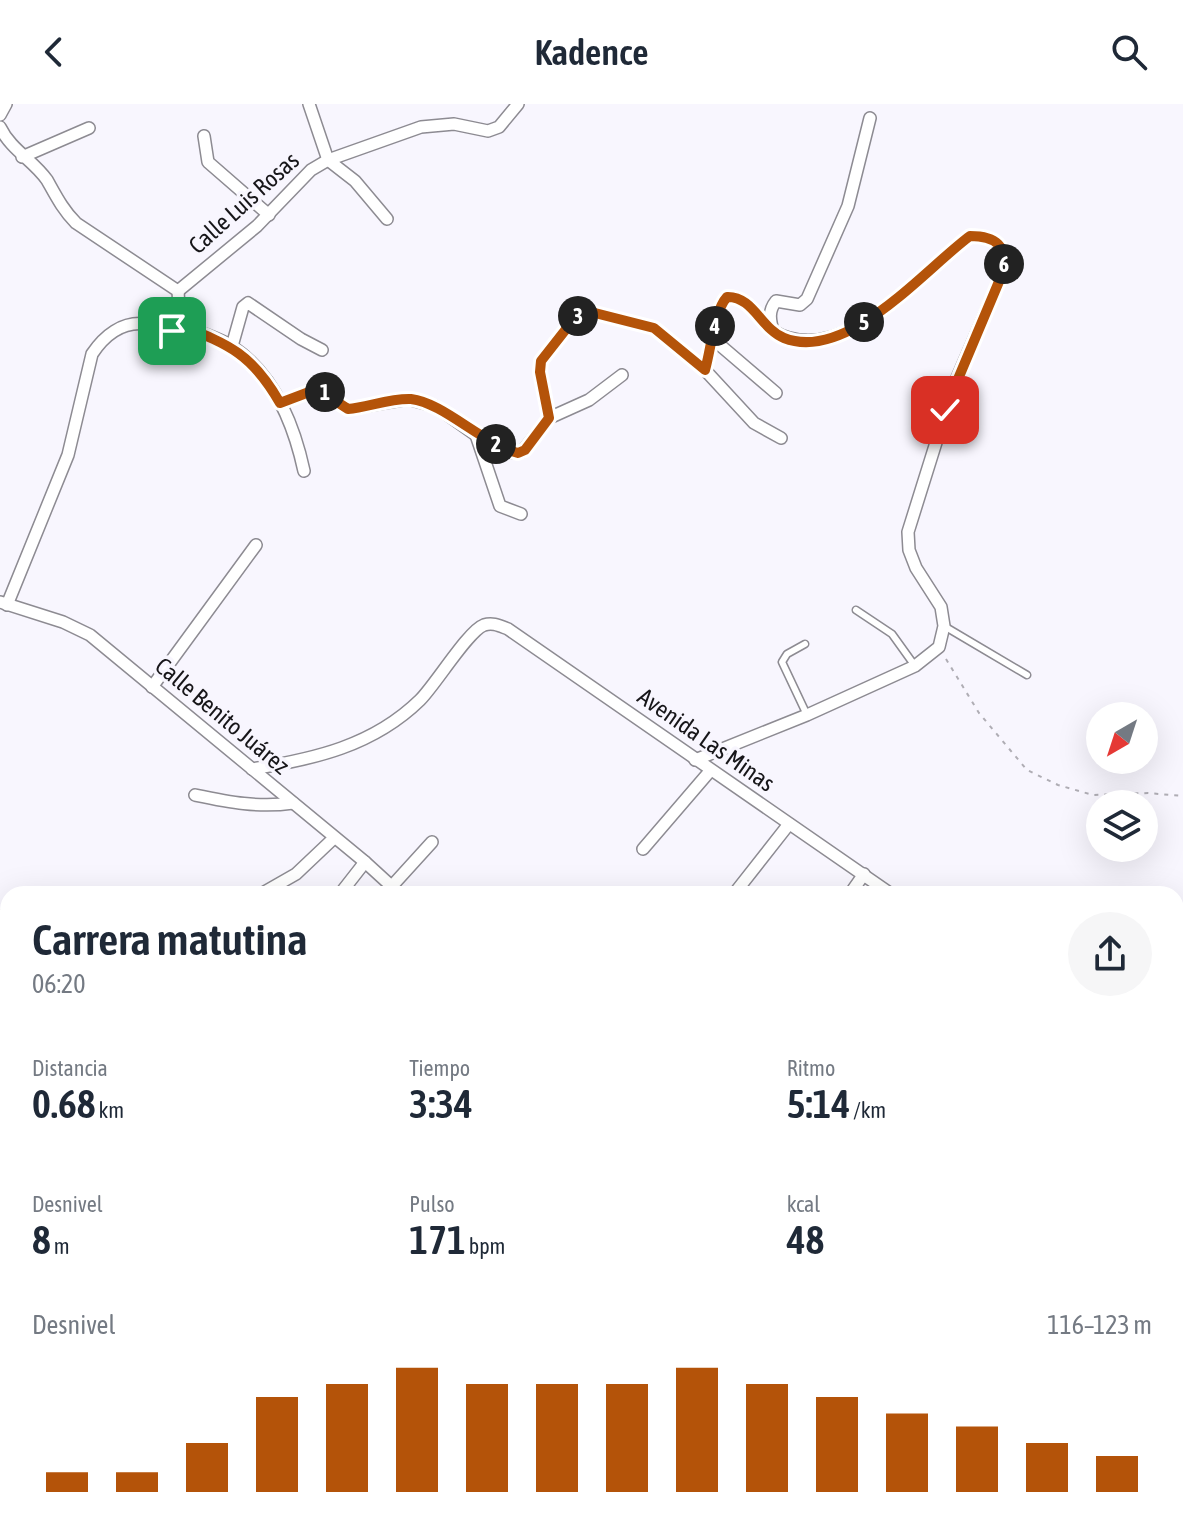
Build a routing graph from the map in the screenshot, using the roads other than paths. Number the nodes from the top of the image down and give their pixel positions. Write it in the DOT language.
graph roads {
  1 [pos="6,104"];
  2 [pos="309,104"];
  3 [pos="518,104"];
  4 [pos="0,115"];
  5 [pos="870,118"];
  6 [pos="0,127"];
  7 [pos="89,128"];
  8 [pos="204,136"];
  9 [pos="22,157"];
  10 [pos="328,160"];
  11 [pos="269,215"];
  12 [pos="387,219"];
  13 [pos="178,291"];
  14 [pos="180,325"];
  15 [pos="773,331"];
  16 [pos="714,340"];
  17 [pos="232,346"];
  18 [pos="322,350"];
  19 [pos="705,370"];
  20 [pos="622,375"];
  21 [pos="776,393"];
  22 [pos="280,403"];
  23 [pos="549,418"];
  24 [pos="476,435"];
  25 [pos="781,438"];
  26 [pos="304,471"];
  27 [pos="521,514"];
  28 [pos="256,545"];
  29 [pos="4,603"];
  30 [pos="856,610"];
  31 [pos="944,626"];
  32 [pos="805,644"];
  33 [pos="915,666"];
  34 [pos="1027,675"];
  35 [pos="152,687"];
  36 [pos="807,715"];
  37 [pos="695,760"];
  38 [pos="252,769"];
  39 [pos="710,771"];
  40 [pos="195,795"];
  41 [pos="293,803"];
  42 [pos="789,824"];
  43 [pos="334,838"];
  44 [pos="432,842"];
  45 [pos="643,849"];
  46 [pos="365,862"];
  47 [pos="864,874"];
  48 [pos="275,886"];
  49 [pos="346,886"];
  50 [pos="392,886"];
  51 [pos="399,886"];
  52 [pos="740,886"];
  53 [pos="856,886"];
  54 [pos="880,886"];
  1 -- 4 [label="street"];
  2 -- 10 [label="street"];
  3 -- 10 [label="street, Calle Luis Rosas"];
  5 -- 15 [label="street"];
  6 -- 9 [label="street"];
  7 -- 9 [label="street"];
  8 -- 11 [label="street"];
  9 -- 13 [label="street"];
  10 -- 11 [label="street, Calle Luis Rosas"];
  10 -- 12 [label="street"];
  11 -- 13 [label="street, Calle Luis Rosas"];
  13 -- 14 [label="street"];
  14 -- 17 [label="street"];
  14 -- 29 [label="street"];
  15 -- 16 [label="street"];
  15 -- 31 [label="street"];
  16 -- 19 [label="street"];
  16 -- 21 [label="street"];
  17 -- 18 [label="street"];
  17 -- 22 [label="street"];
  19 -- 23 [label="street"];
  19 -- 25 [label="street"];
  20 -- 23 [label="street"];
  22 -- 24 [label="street"];
  22 -- 26 [label="street"];
  23 -- 24 [label="street"];
  24 -- 27 [label="street"];
  28 -- 35 [label="street"];
  29 -- 35 [label="street, Calle Benito Juárez"];
  30 -- 33 [label="lane"];
  31 -- 33 [label="street"];
  31 -- 34 [label="lane"];
  32 -- 36 [label="lane"];
  33 -- 36 [label="street"];
  35 -- 38 [label="street, Calle Benito Juárez"];
  36 -- 37 [label="street"];
  37 -- 38 [label="street, Avenida Las Minas"];
  37 -- 39 [label="street, Avenida Las Minas"];
  38 -- 41 [label="street, Calle Benito Juárez"];
  39 -- 42 [label="street, Avenida Las Minas"];
  39 -- 45 [label="street"];
  40 -- 41 [label="street"];
  41 -- 43 [label="street, Calle Benito Juárez"];
  42 -- 47 [label="street, Avenida Las Minas"];
  42 -- 52 [label="street"];
  43 -- 46 [label="street, Calle Benito Juárez"];
  43 -- 48 [label="street"];
  44 -- 51 [label="street"];
  46 -- 49 [label="street"];
  46 -- 50 [label="street, Calle Benito Juárez"];
  47 -- 53 [label="street"];
  47 -- 54 [label="street, Avenida Las Minas"];
}
